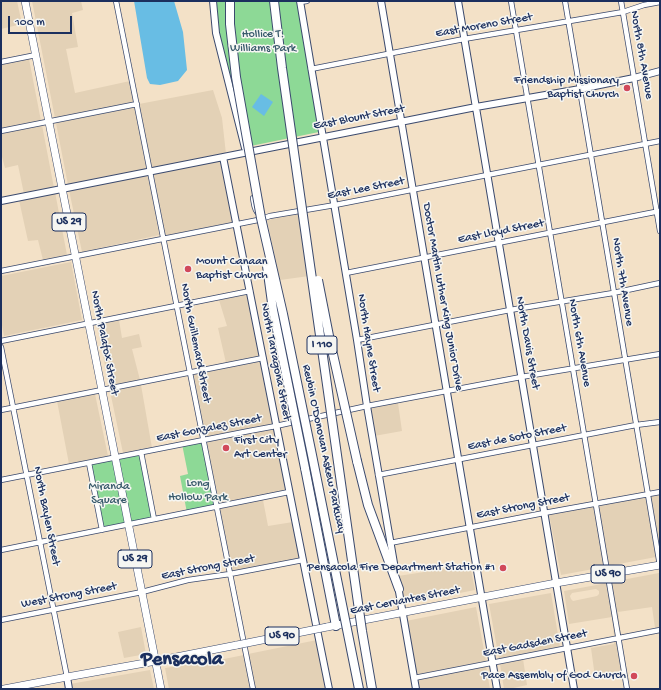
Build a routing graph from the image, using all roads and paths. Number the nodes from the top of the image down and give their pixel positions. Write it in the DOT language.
graph roads {
  1 [pos="25,1"];
  2 [pos="116,1"];
  3 [pos="213,1"];
  4 [pos="230,1"];
  5 [pos="274,1"];
  6 [pos="307,1"];
  7 [pos="381,1"];
  8 [pos="458,1"];
  9 [pos="511,1"];
  10 [pos="565,1"];
  11 [pos="621,1"];
  12 [pos="300,2"];
  13 [pos="660,2"];
  14 [pos="623,12"];
  15 [pos="568,22"];
  16 [pos="516,30"];
  17 [pos="464,39"];
  18 [pos="390,54"];
  19 [pos="36,55"];
  20 [pos="1,62"];
  21 [pos="311,69"];
  22 [pos="660,71"];
  23 [pos="634,78"];
  24 [pos="580,89"];
  25 [pos="528,98"];
  26 [pos="137,104"];
  27 [pos="476,107"];
  28 [pos="402,121"];
  29 [pos="49,122"];
  30 [pos="1,131"];
  31 [pos="323,137"];
  32 [pos="660,141"];
  33 [pos="646,144"];
  34 [pos="246,152"];
  35 [pos="591,155"];
  36 [pos="223,157"];
  37 [pos="539,165"];
  38 [pos="150,171"];
  39 [pos="487,175"];
  40 [pos="298,176"];
  41 [pos="62,189"];
  42 [pos="413,190"];
  43 [pos="1,201"];
  44 [pos="335,205"];
  45 [pos="658,212"];
  46 [pos="265,217"];
  47 [pos="602,223"];
  48 [pos="237,224"];
  49 [pos="660,231"];
  50 [pos="550,233"];
  51 [pos="164,239"];
  52 [pos="499,243"];
  53 [pos="76,256"];
  54 [pos="424,258"];
  55 [pos="1,271"];
  56 [pos="346,273"];
  57 [pos="660,283"];
  58 [pos="250,292"];
  59 [pos="614,293"];
  60 [pos="561,301"];
  61 [pos="177,306"];
  62 [pos="510,310"];
  63 [pos="89,323"];
  64 [pos="436,325"];
  65 [pos="357,340"];
  66 [pos="1,341"];
  67 [pos="1,347"];
  68 [pos="660,354"];
  69 [pos="263,358"];
  70 [pos="625,360"];
  71 [pos="573,368"];
  72 [pos="190,373"];
  73 [pos="521,377"];
  74 [pos="102,390"];
  75 [pos="447,392"];
  76 [pos="366,406"];
  77 [pos="13,408"];
  78 [pos="1,410"];
  79 [pos="660,422"];
  80 [pos="636,425"];
  81 [pos="276,426"];
  82 [pos="584,435"];
  83 [pos="204,440"];
  84 [pos="533,446"];
  85 [pos="141,452"];
  86 [pos="115,457"];
  87 [pos="458,460"];
  88 [pos="89,463"];
  89 [pos="27,475"];
  90 [pos="378,475"];
  91 [pos="1,480"];
  92 [pos="289,492"];
  93 [pos="660,492"];
  94 [pos="648,494"];
  95 [pos="596,503"];
  96 [pos="217,507"];
  97 [pos="544,512"];
  98 [pos="154,520"];
  99 [pos="128,524"];
  100 [pos="469,527"];
  101 [pos="102,530"];
  102 [pos="40,542"];
  103 [pos="390,543"];
  104 [pos="1,550"];
  105 [pos="302,560"];
  106 [pos="660,566"];
  107 [pos="230,574"];
  108 [pos="608,574"];
  109 [pos="556,583"];
  110 [pos="398,589"];
  111 [pos="142,592"];
  112 [pos="482,597"];
  113 [pos="53,609"];
  114 [pos="403,612"];
  115 [pos="1,620"];
  116 [pos="332,626"];
  117 [pos="660,630"];
  118 [pos="618,638"];
  119 [pos="567,648"];
  120 [pos="156,661"];
  121 [pos="493,662"];
  122 [pos="67,677"];
  123 [pos="414,678"];
  124 [pos="4,689"];
  125 [pos="69,689"];
  126 [pos="161,689"];
  127 [pos="253,689"];
  128 [pos="329,689"];
  129 [pos="359,689"];
  130 [pos="372,689"];
  131 [pos="416,689"];
  132 [pos="497,689"];
  133 [pos="574,689"];
  134 [pos="627,689"];
  1 -- 19 [label="main road, North Palafox Street / US 29"];
  2 -- 26 [label="street, North Guillemard Street"];
  3 -- 34 [label="street"];
  4 -- 46 [label="highway, Reubin O'Donovan Askew Parkway / I 110, bridge"];
  5 -- 40 [label="highway, Reubin O'Donovan Askew Parkway / I 110, bridge"];
  6 -- 12 [label="street"];
  7 -- 18 [label="street, Doctor Martin Luther King Junior Drive"];
  8 -- 17 [label="street, North Davis Street"];
  9 -- 16 [label="street, North 6th Avenue"];
  10 -- 15 [label="street, North 7th Avenue"];
  11 -- 14 [label="street, North 8th Avenue"];
  12 -- 21 [label="street, North Hayne Street"];
  13 -- 14 [label="street, East Moreno Street"];
  14 -- 15 [label="street, East Moreno Street"];
  14 -- 23 [label="street, North 8th Avenue"];
  15 -- 16 [label="street, East Moreno Street"];
  15 -- 24 [label="street, North 7th Avenue"];
  16 -- 17 [label="street, East Moreno Street"];
  16 -- 25 [label="street, North 6th Avenue"];
  17 -- 18 [label="street, East Moreno Street"];
  17 -- 27 [label="street, North Davis Street"];
  18 -- 21 [label="street, East Moreno Street"];
  18 -- 28 [label="street, Doctor Martin Luther King Junior Drive"];
  19 -- 20 [label="street"];
  19 -- 29 [label="main road, North Palafox Street / US 29"];
  21 -- 31 [label="street, North Hayne Street"];
  22 -- 23 [label="street, East Blount Street"];
  23 -- 24 [label="street, East Blount Street"];
  23 -- 33 [label="street, North 8th Avenue"];
  24 -- 25 [label="street, East Blount Street"];
  24 -- 35 [label="street, North 7th Avenue"];
  25 -- 27 [label="street, East Blount Street"];
  25 -- 37 [label="street, North 6th Avenue"];
  26 -- 29 [label="street"];
  26 -- 38 [label="street, North Guillemard Street"];
  27 -- 28 [label="street, East Blount Street"];
  27 -- 39 [label="street, North Davis Street"];
  28 -- 31 [label="street, East Blount Street"];
  28 -- 42 [label="street, Doctor Martin Luther King Junior Drive"];
  29 -- 30 [label="street"];
  29 -- 41 [label="main road, North Palafox Street / US 29"];
  31 -- 34 [label="street, East Blount Street"];
  31 -- 44 [label="street, North Hayne Street"];
  32 -- 33 [label="street, East Lee Street"];
  33 -- 35 [label="street, East Lee Street"];
  33 -- 45 [label="street, North 8th Avenue"];
  34 -- 36 [label="street, East Blount Street"];
  34 -- 46 [label="street"];
  35 -- 37 [label="street, East Lee Street"];
  35 -- 47 [label="street, North 7th Avenue"];
  36 -- 38 [label="street, East Blount Street"];
  36 -- 48 [label="street, North Tarragona Street"];
  37 -- 39 [label="street, East Lee Street"];
  37 -- 50 [label="street, North 6th Avenue"];
  38 -- 41 [label="street, East Blount Street"];
  38 -- 51 [label="street, North Guillemard Street"];
  39 -- 42 [label="street, East Lee Street"];
  39 -- 52 [label="street, North Davis Street"];
  40 -- 110 [label="highway, bridge"];
  40 -- 130 [label="highway, Reubin O'Donovan Askew Parkway / I 110, bridge"];
  41 -- 43 [label="street, East Blount Street"];
  41 -- 53 [label="main road, North Palafox Street / US 29"];
  42 -- 44 [label="street, East Lee Street"];
  42 -- 54 [label="street, Doctor Martin Luther King Junior Drive"];
  44 -- 46 [label="street, East Lee Street"];
  44 -- 56 [label="street, North Hayne Street"];
  45 -- 47 [label="street, East Lloyd Street"];
  45 -- 49 [label="street, North 8th Avenue"];
  46 -- 48 [label="street, East Lee Street"];
  46 -- 116 [label="highway, bridge"];
  46 -- 129 [label="highway, Reubin O'Donovan Askew Parkway / I 110, bridge"];
  47 -- 50 [label="street, East Lloyd Street"];
  47 -- 59 [label="street, North 7th Avenue"];
  48 -- 51 [label="street, East Lee Street"];
  48 -- 58 [label="street, North Tarragona Street"];
  50 -- 52 [label="street, East Lloyd Street"];
  50 -- 60 [label="street, North 6th Avenue"];
  51 -- 53 [label="street, East Lee Street"];
  51 -- 61 [label="street, North Guillemard Street"];
  52 -- 54 [label="street, East Lloyd Street"];
  52 -- 62 [label="street, North Davis Street"];
  53 -- 55 [label="street, East Lee Street"];
  53 -- 63 [label="main road, North Palafox Street / US 29"];
  54 -- 56 [label="street, East Lloyd Street"];
  54 -- 64 [label="street, Doctor Martin Luther King Junior Drive"];
  56 -- 65 [label="street, North Hayne Street"];
  57 -- 59 [label="street"];
  58 -- 61 [label="street"];
  58 -- 69 [label="street, North Tarragona Street"];
  59 -- 60 [label="street"];
  59 -- 70 [label="street, North 7th Avenue"];
  60 -- 62 [label="street"];
  60 -- 71 [label="street, North 6th Avenue"];
  61 -- 63 [label="street"];
  61 -- 72 [label="street, North Guillemard Street"];
  62 -- 64 [label="street"];
  62 -- 73 [label="street, North Davis Street"];
  63 -- 66 [label="street"];
  63 -- 74 [label="main road, North Palafox Street / US 29"];
  64 -- 65 [label="street"];
  64 -- 75 [label="street, Doctor Martin Luther King Junior Drive"];
  65 -- 76 [label="street, North Hayne Street"];
  67 -- 77 [label="street, North Baylen Street"];
  68 -- 70 [label="street, East Gonzalez Street"];
  69 -- 72 [label="street"];
  69 -- 81 [label="street, North Tarragona Street"];
  70 -- 71 [label="street, East Gonzalez Street"];
  70 -- 80 [label="street, North 7th Avenue"];
  71 -- 73 [label="street, East Gonzalez Street"];
  71 -- 82 [label="street, North 6th Avenue"];
  72 -- 74 [label="street"];
  72 -- 83 [label="street, North Guillemard Street"];
  73 -- 75 [label="street, East Gonzalez Street"];
  73 -- 84 [label="street, North Davis Street"];
  74 -- 77 [label="street"];
  74 -- 86 [label="main road, North Palafox Street / US 29"];
  75 -- 76 [label="street, East Gonzalez Street"];
  75 -- 87 [label="street, Doctor Martin Luther King Junior Drive"];
  76 -- 81 [label="street, East Gonzalez Street"];
  76 -- 90 [label="street, North Hayne Street"];
  77 -- 78 [label="street"];
  77 -- 89 [label="street, North Baylen Street"];
  79 -- 80 [label="street, East de Soto Street"];
  80 -- 82 [label="street, East de Soto Street"];
  80 -- 94 [label="street, North 7th Avenue"];
  81 -- 83 [label="street, East Gonzalez Street"];
  81 -- 92 [label="street, North Tarragona Street"];
  82 -- 84 [label="street, East de Soto Street"];
  82 -- 95 [label="street, North 6th Avenue"];
  83 -- 85 [label="street, East Gonzalez Street"];
  83 -- 96 [label="street, North Guillemard Street"];
  84 -- 87 [label="street, East de Soto Street"];
  84 -- 97 [label="street, North Davis Street"];
  85 -- 86 [label="street, East Gonzalez Street"];
  85 -- 98 [label="street"];
  86 -- 88 [label="street, East Gonzalez Street"];
  86 -- 99 [label="main road, North Palafox Street / US 29"];
  87 -- 90 [label="street, East de Soto Street"];
  87 -- 100 [label="street, Doctor Martin Luther King Junior Drive"];
  88 -- 89 [label="street, East Gonzalez Street"];
  88 -- 101 [label="street"];
  89 -- 91 [label="street, East Gonzalez Street"];
  89 -- 102 [label="street, North Baylen Street"];
  90 -- 103 [label="street, North Hayne Street"];
  92 -- 96 [label="street"];
  92 -- 105 [label="street, North Tarragona Street"];
  93 -- 94 [label="street, East Strong Street"];
  94 -- 95 [label="street, East Strong Street"];
  94 -- 106 [label="street, North 7th Avenue"];
  95 -- 97 [label="street, East Strong Street"];
  95 -- 108 [label="street, North 6th Avenue"];
  96 -- 98 [label="street"];
  96 -- 107 [label="street, North Guillemard Street"];
  97 -- 100 [label="street, East Strong Street"];
  97 -- 109 [label="street, North Davis Street"];
  98 -- 99 [label="street"];
  99 -- 101 [label="street"];
  99 -- 111 [label="main road, North Palafox Street / US 29"];
  100 -- 103 [label="street, East Strong Street"];
  100 -- 112 [label="street, Doctor Martin Luther King Junior Drive"];
  101 -- 102 [label="street"];
  102 -- 104 [label="street"];
  102 -- 113 [label="street, North Baylen Street"];
  103 -- 110 [label="street, North Hayne Street"];
  105 -- 107 [label="street, East Strong Street"];
  105 -- 128 [label="street, North Tarragona Street"];
  106 -- 108 [label="main road, East Cervantes Street / US 90"];
  107 -- 111 [label="street, East Strong Street"];
  107 -- 127 [label="street, North Guillemard Street"];
  108 -- 109 [label="main road, East Cervantes Street / US 90"];
  108 -- 118 [label="street, North 6th Avenue"];
  109 -- 112 [label="main road, East Cervantes Street / US 90"];
  109 -- 119 [label="street, North Davis Street"];
  110 -- 114 [label="street, North Hayne Street"];
  111 -- 113 [label="street, West Strong Street"];
  111 -- 120 [label="main road, North Palafox Street / US 29"];
  112 -- 114 [label="main road, East Cervantes Street / US 90"];
  112 -- 121 [label="street, Doctor Martin Luther King Junior Drive"];
  113 -- 115 [label="street, West Strong Street"];
  113 -- 122 [label="street, North Baylen Street"];
  114 -- 116 [label="main road, East Cervantes Street / US 90"];
  114 -- 123 [label="street, North Hayne Street"];
  116 -- 120 [label="main road, East Cervantes Street / US 90, bridge"];
  117 -- 118 [label="street, East Gadsden Street"];
  118 -- 119 [label="street, East Gadsden Street"];
  118 -- 134 [label="street, North 6th Avenue"];
  119 -- 121 [label="street, East Gadsden Street"];
  119 -- 133 [label="street, North Davis Street"];
  120 -- 122 [label="main road, US 90"];
  120 -- 126 [label="main road, North Palafox Street"];
  121 -- 123 [label="street, East Gadsden Street"];
  121 -- 132 [label="street, Doctor Martin Luther King Junior Drive"];
  122 -- 124 [label="main road, US 90"];
  122 -- 125 [label="street, North Baylen Street"];
  123 -- 131 [label="street, North Hayne Street"];
}
